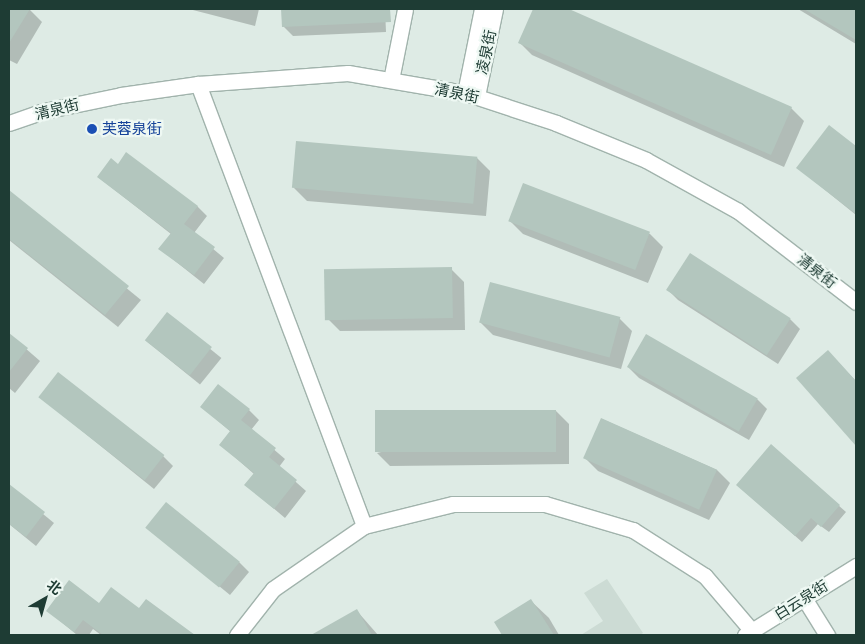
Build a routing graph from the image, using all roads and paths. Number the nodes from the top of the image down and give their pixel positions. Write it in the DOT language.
graph roads {
  1 [pos="405,9"];
  2 [pos="482,9"];
  3 [pos="495,9"];
  4 [pos="391,80"];
  5 [pos="198,84"];
  6 [pos="471,94"];
  7 [pos="9,123"];
  8 [pos="856,302"];
  9 [pos="364,526"];
  10 [pos="856,566"];
  11 [pos="804,598"];
  12 [pos="749,633"];
  13 [pos="237,635"];
  14 [pos="828,635"];
  1 -- 4 [label="street"];
  2 -- 6 [label="street, 凌泉街"];
  3 -- 6 [label="street, 凌泉街"];
  4 -- 5 [label="street, 清泉街"];
  4 -- 6 [label="street, 清泉街"];
  5 -- 7 [label="street, 清泉街"];
  5 -- 9 [label="street"];
  6 -- 8 [label="street, 清泉街"];
  9 -- 12 [label="street"];
  9 -- 13 [label="street"];
  10 -- 11 [label="street, 白云泉街"];
  11 -- 12 [label="street, 白云泉街"];
  11 -- 14 [label="street"];
}
